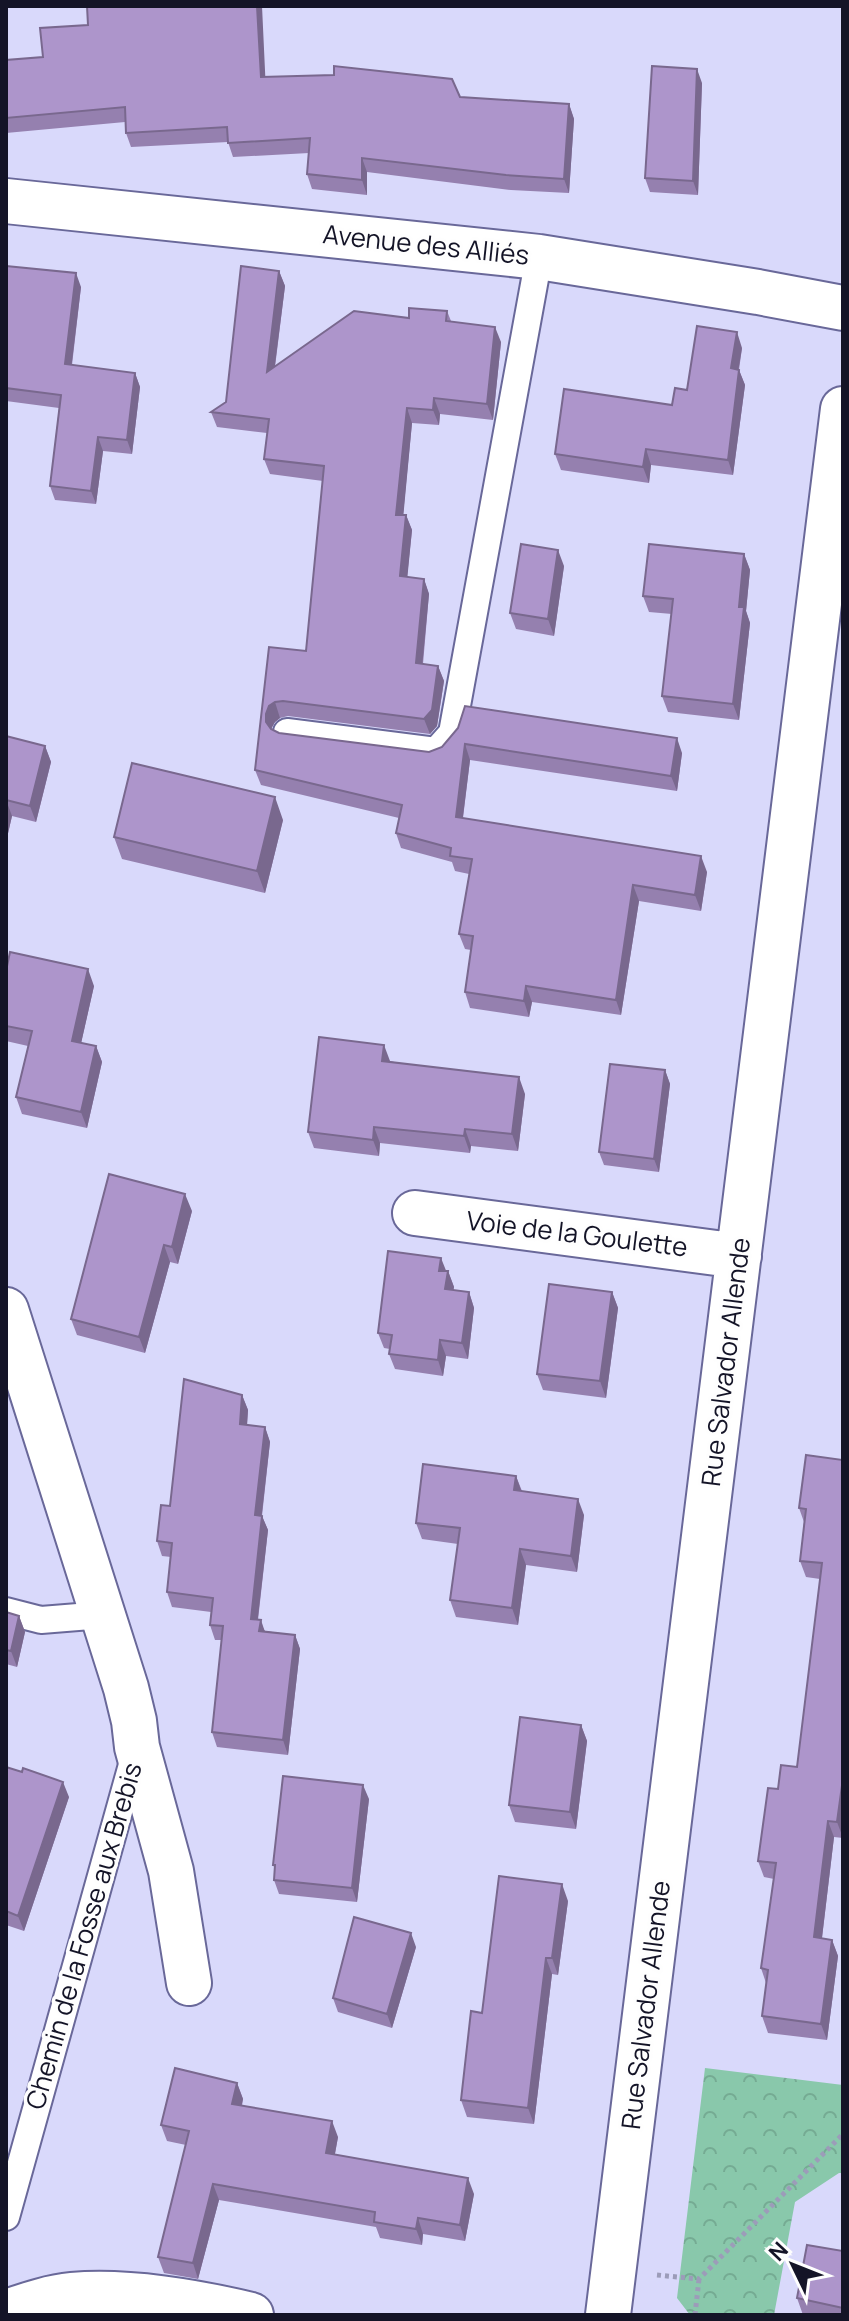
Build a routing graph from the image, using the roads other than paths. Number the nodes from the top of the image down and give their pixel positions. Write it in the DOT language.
graph roads {
  1 [pos="6,201"];
  2 [pos="539,257"];
  3 [pos="843,308"];
  4 [pos="843,409"];
  5 [pos="287,732"];
  6 [pos="415,1213"];
  7 [pos="739,1256"];
  8 [pos="6,1310"];
  9 [pos="6,1611"];
  10 [pos="103,1615"];
  11 [pos="137,1747"];
  12 [pos="189,1983"];
  13 [pos="6,2217"];
  14 [pos="6,2312"];
  15 [pos="251,2315"];
  16 [pos="608,2315"];
  1 -- 2 [label="street, Avenue des Alliés"];
  2 -- 3 [label="street, Avenue des Alliés"];
  2 -- 5 [label="lane"];
  4 -- 7 [label="street, Rue Salvador Allende"];
  6 -- 7 [label="street, Voie de la Goulette"];
  7 -- 16 [label="street, Rue Salvador Allende"];
  8 -- 10 [label="street, Chemin de la Fosse aux Brebis"];
  9 -- 10 [label="lane"];
  10 -- 11 [label="street, Chemin de la Fosse aux Brebis"];
  11 -- 12 [label="street, Chemin de la Fosse aux Brebis"];
  11 -- 13 [label="lane, Chemin de la Fosse aux Brebis"];
  14 -- 15 [label="street"];
}
